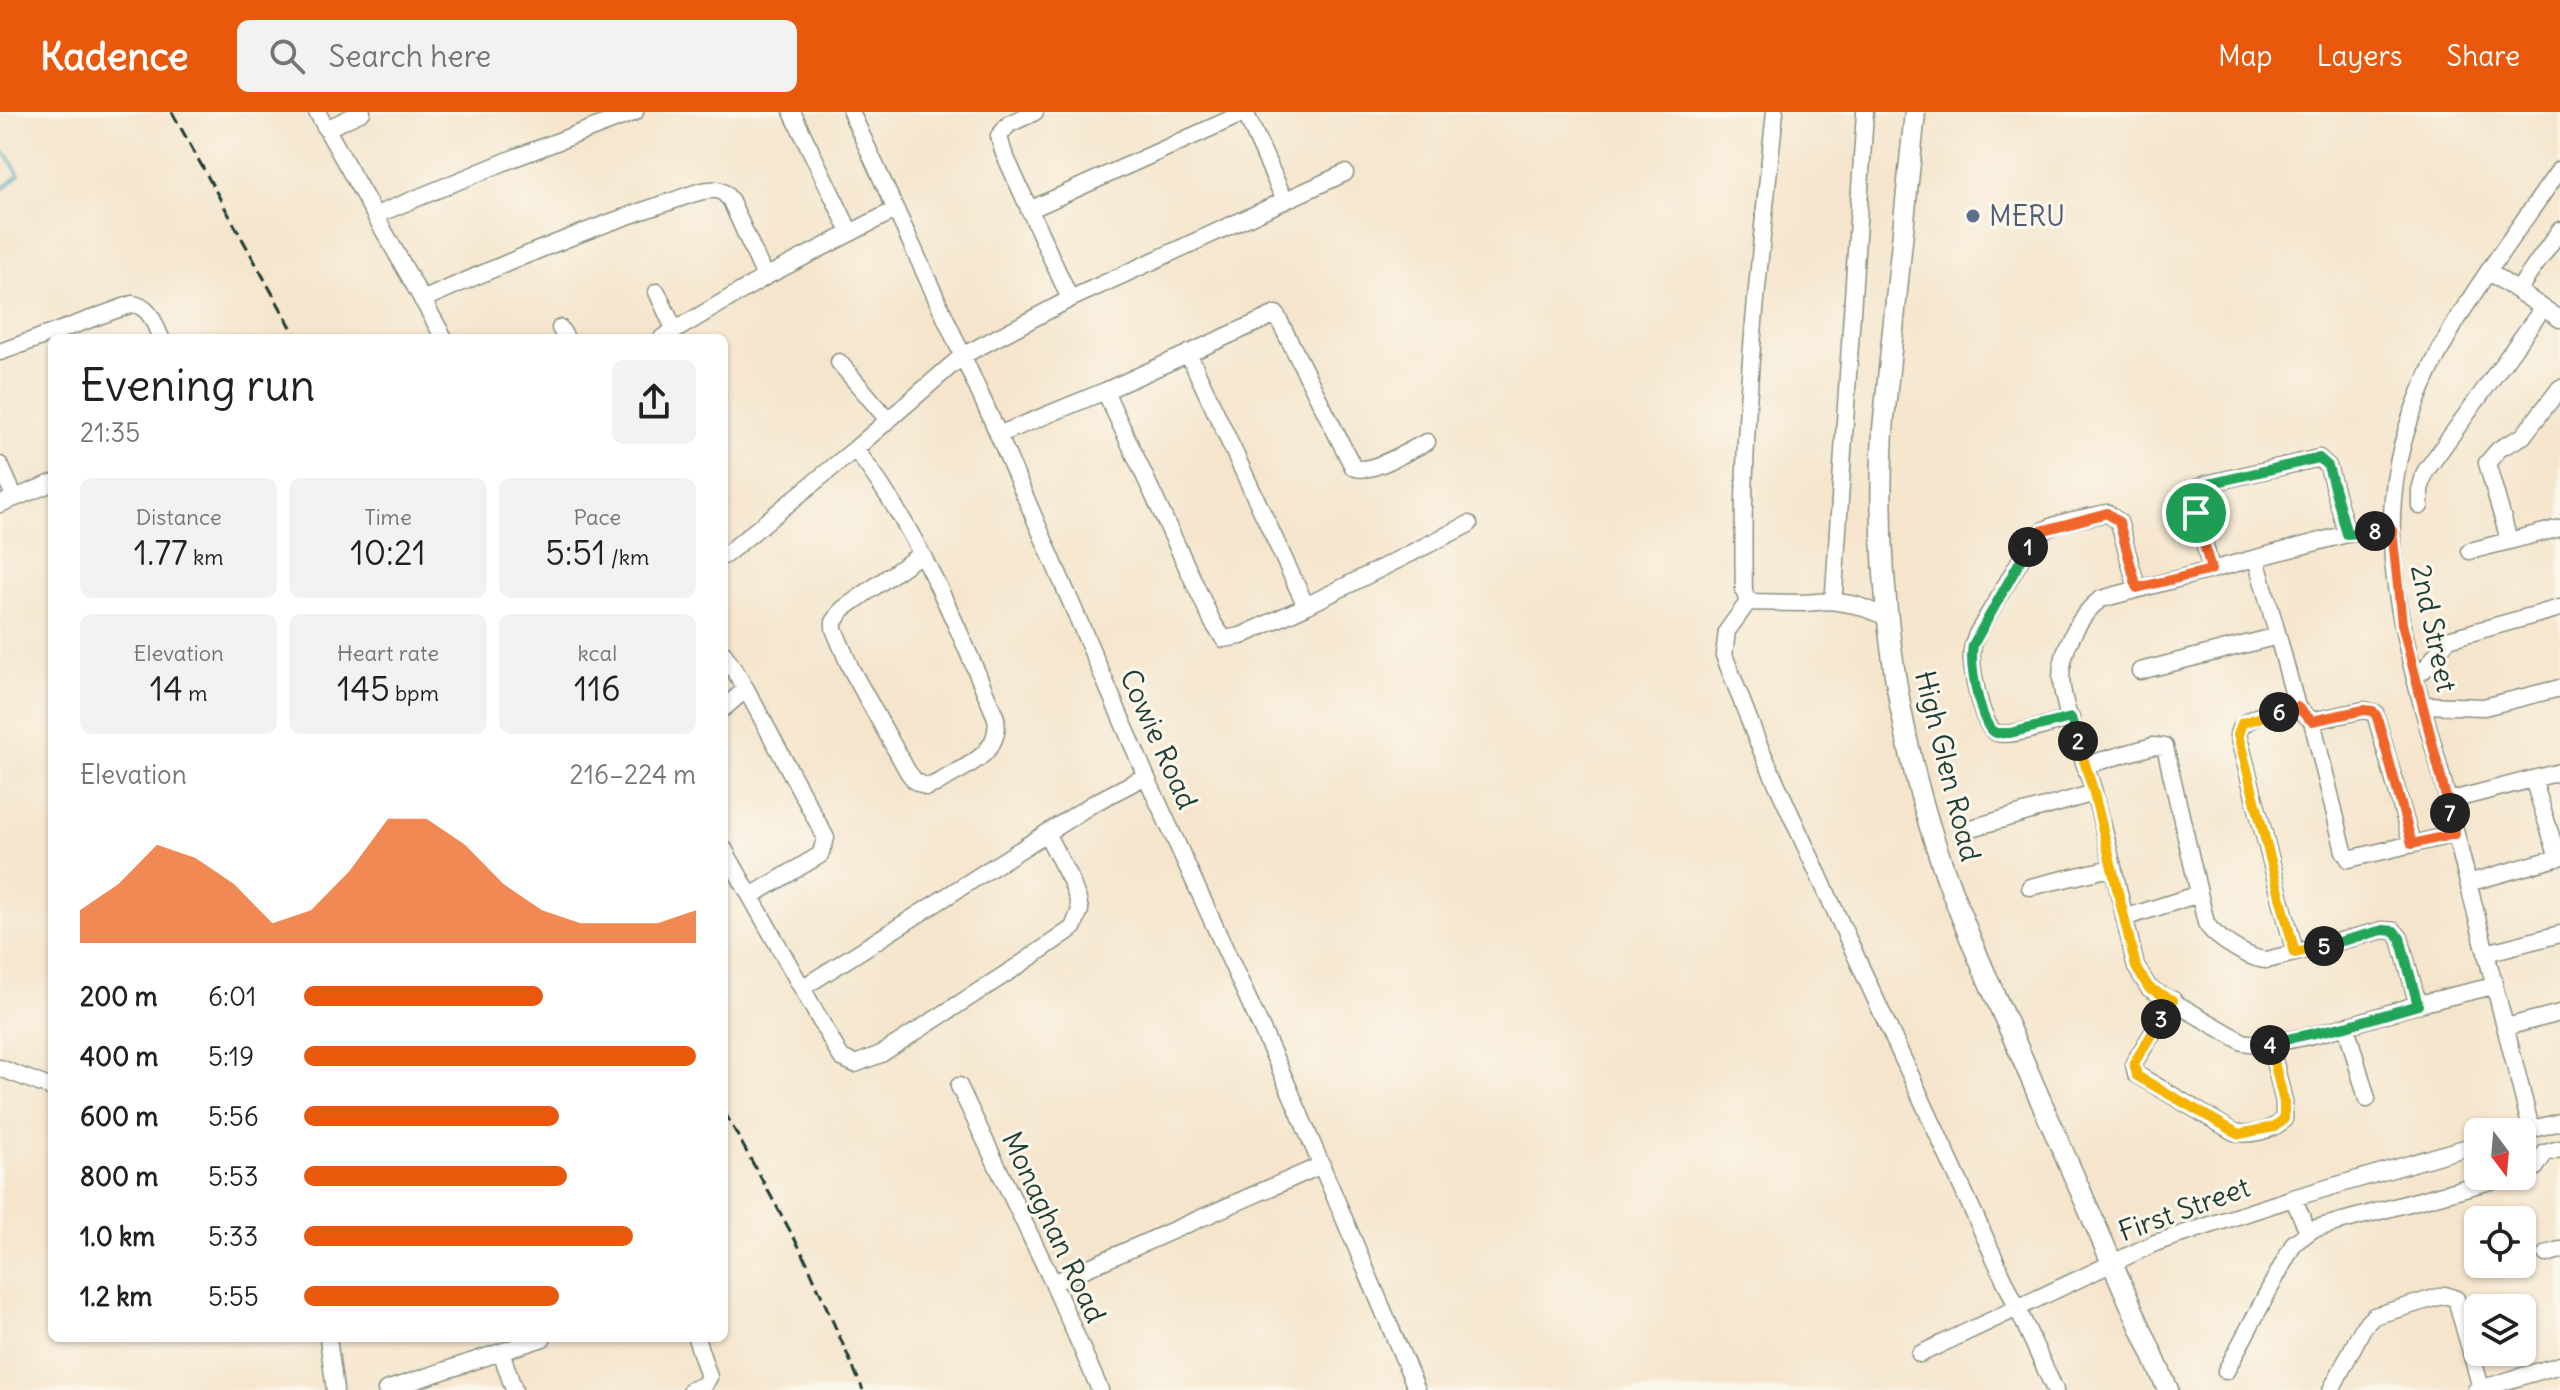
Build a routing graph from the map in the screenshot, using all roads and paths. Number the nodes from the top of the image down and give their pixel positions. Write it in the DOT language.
graph roads {
  1 [pos="317,112"];
  2 [pos="362,112"];
  3 [pos="635,112"];
  4 [pos="792,112"];
  5 [pos="851,112"];
  6 [pos="1035,112"];
  7 [pos="1246,112"];
  8 [pos="1775,112"];
  9 [pos="1865,112"];
  10 [pos="1915,112"];
  11 [pos="326,129"];
  12 [pos="2560,169"];
  13 [pos="1345,173"];
  14 [pos="1285,201"];
  15 [pos="895,210"];
  16 [pos="1029,210"];
  17 [pos="376,215"];
  18 [pos="2560,230"];
  19 [pos="850,232"];
  20 [pos="2489,272"];
  21 [pos="765,277"];
  22 [pos="2518,290"];
  23 [pos="657,292"];
  24 [pos="1070,299"];
  25 [pos="422,300"];
  26 [pos="2543,308"];
  27 [pos="2560,319"];
  28 [pos="50,334"];
  29 [pos="159,334"];
  30 [pos="442,334"];
  31 [pos="669,334"];
  32 [pos="48,335"];
  33 [pos="0,352"];
  34 [pos="1188,353"];
  35 [pos="962,356"];
  36 [pos="839,362"];
  37 [pos="2560,388"];
  38 [pos="1105,391"];
  39 [pos="888,420"];
  40 [pos="998,435"];
  41 [pos="1427,442"];
  42 [pos="855,449"];
  43 [pos="0,465"];
  44 [pos="48,485"];
  45 [pos="8,501"];
  46 [pos="2420,506"];
  47 [pos="1469,524"];
  48 [pos="2560,528"];
  49 [pos="2392,530"];
  50 [pos="2347,534"];
  51 [pos="2509,540"];
  52 [pos="2470,551"];
  53 [pos="728,553"];
  54 [pos="921,554"];
  55 [pos="2256,559"];
  56 [pos="2211,570"];
  57 [pos="2137,588"];
  58 [pos="1831,601"];
  59 [pos="1748,602"];
  60 [pos="1306,606"];
  61 [pos="2560,608"];
  62 [pos="1887,617"];
  63 [pos="2278,636"];
  64 [pos="728,660"];
  65 [pos="2140,671"];
  66 [pos="2415,675"];
  67 [pos="2560,688"];
  68 [pos="746,689"];
  69 [pos="728,705"];
  70 [pos="2423,705"];
  71 [pos="2297,707"];
  72 [pos="2071,718"];
  73 [pos="2312,721"];
  74 [pos="2086,765"];
  75 [pos="2560,772"];
  76 [pos="1146,776"];
  77 [pos="2533,779"];
  78 [pos="2094,793"];
  79 [pos="2448,801"];
  80 [pos="1968,829"];
  81 [pos="1046,833"];
  82 [pos="2455,834"];
  83 [pos="2412,844"];
  84 [pos="728,856"];
  85 [pos="2559,858"];
  86 [pos="2111,868"];
  87 [pos="2468,883"];
  88 [pos="2030,887"];
  89 [pos="2199,894"];
  90 [pos="751,896"];
  91 [pos="2124,918"];
  92 [pos="2560,934"];
  93 [pos="2295,953"];
  94 [pos="2486,953"];
  95 [pos="2494,986"];
  96 [pos="802,988"];
  97 [pos="2173,1000"];
  98 [pos="2418,1005"];
  99 [pos="2560,1013"];
  100 [pos="2346,1026"];
  101 [pos="2506,1027"];
  102 [pos="2270,1043"];
  103 [pos="0,1068"];
  104 [pos="48,1086"];
  105 [pos="959,1086"];
  106 [pos="2367,1099"];
  107 [pos="2523,1118"];
  108 [pos="2560,1122"];
  109 [pos="2536,1127"];
  110 [pos="2464,1148"];
  111 [pos="2560,1149"];
  112 [pos="1322,1165"];
  113 [pos="2536,1166"];
  114 [pos="2464,1188"];
  115 [pos="2293,1198"];
  116 [pos="2308,1231"];
  117 [pos="2110,1263"];
  118 [pos="1053,1283"];
  119 [pos="2017,1308"];
  120 [pos="329,1342"];
  121 [pos="531,1342"];
  122 [pos="698,1342"];
  123 [pos="501,1352"];
  124 [pos="1920,1354"];
  125 [pos="2560,1365"];
  126 [pos="2226,1371"];
  127 [pos="2478,1389"];
  128 [pos="335,1390"];
  129 [pos="386,1390"];
  130 [pos="514,1390"];
  131 [pos="691,1390"];
  132 [pos="1100,1390"];
  133 [pos="1417,1390"];
  134 [pos="2055,1390"];
  135 [pos="2168,1390"];
  136 [pos="2331,1390"];
  1 -- 11 [label="street"];
  2 -- 11 [label="street"];
  3 -- 17 [label="street"];
  4 -- 19 [label="street"];
  5 -- 15 [label="street, Cowie Road"];
  6 -- 16 [label="street"];
  7 -- 14 [label="street"];
  7 -- 16 [label="street"];
  8 -- 59 [label="street"];
  9 -- 58 [label="street"];
  10 -- 62 [label="main road, High Glen Road"];
  11 -- 17 [label="street"];
  12 -- 20 [label="street, 2nd Street"];
  13 -- 14 [label="street"];
  14 -- 24 [label="street"];
  15 -- 19 [label="street"];
  15 -- 35 [label="street, Cowie Road"];
  16 -- 24 [label="street"];
  17 -- 25 [label="street"];
  18 -- 22 [label="street"];
  19 -- 21 [label="street"];
  20 -- 22 [label="street"];
  20 -- 49 [label="street, 2nd Street"];
  21 -- 25 [label="street"];
  21 -- 31 [label="street"];
  22 -- 26 [label="street"];
  23 -- 31 [label="street"];
  24 -- 35 [label="street"];
  25 -- 30 [label="street"];
  26 -- 27 [label="street"];
  26 -- 46 [label="street"];
  28 -- 29 [label="street"];
  32 -- 33 [label="street"];
  34 -- 38 [label="street"];
  34 -- 41 [label="street"];
  34 -- 60 [label="street"];
  35 -- 39 [label="street"];
  35 -- 40 [label="street, Cowie Road"];
  36 -- 39 [label="street"];
  37 -- 51 [label="street"];
  38 -- 40 [label="street"];
  38 -- 60 [label="street"];
  39 -- 42 [label="street"];
  40 -- 76 [label="street, Cowie Road"];
  42 -- 53 [label="street"];
  42 -- 54 [label="street"];
  43 -- 45 [label="street"];
  44 -- 45 [label="street"];
  47 -- 60 [label="street"];
  48 -- 51 [label="street"];
  49 -- 50 [label="street"];
  49 -- 66 [label="street, 2nd Street"];
  50 -- 55 [label="street"];
  50 -- 56 [label="street"];
  51 -- 52 [label="street"];
  54 -- 54 [label="street"];
  55 -- 56 [label="street"];
  55 -- 63 [label="street"];
  56 -- 57 [label="street"];
  57 -- 72 [label="street"];
  57 -- 72 [label="street"];
  58 -- 59 [label="street"];
  58 -- 62 [label="street"];
  59 -- 119 [label="street"];
  61 -- 66 [label="street"];
  62 -- 117 [label="main road, High Glen Road"];
  63 -- 65 [label="street"];
  63 -- 71 [label="street"];
  64 -- 68 [label="street"];
  66 -- 70 [label="street, 2nd Street"];
  67 -- 70 [label="street"];
  68 -- 69 [label="street"];
  68 -- 90 [label="street"];
  70 -- 79 [label="street, 2nd Street"];
  71 -- 73 [label="street"];
  71 -- 93 [label="street"];
  72 -- 74 [label="street"];
  73 -- 83 [label="street"];
  73 -- 83 [label="street"];
  74 -- 78 [label="street"];
  74 -- 89 [label="street"];
  75 -- 77 [label="street"];
  76 -- 81 [label="street"];
  76 -- 112 [label="street, Cowie Road"];
  77 -- 79 [label="street"];
  77 -- 85 [label="street"];
  78 -- 80 [label="street"];
  78 -- 86 [label="street"];
  79 -- 82 [label="street, 2nd Street"];
  81 -- 96 [label="street"];
  81 -- 96 [label="street"];
  82 -- 83 [label="street"];
  82 -- 87 [label="street, 2nd Street"];
  84 -- 90 [label="street"];
  85 -- 87 [label="street"];
  86 -- 88 [label="street"];
  86 -- 91 [label="street"];
  87 -- 94 [label="street, 2nd Street"];
  89 -- 91 [label="street"];
  89 -- 93 [label="street"];
  90 -- 96 [label="street"];
  91 -- 97 [label="street"];
  92 -- 94 [label="street"];
  93 -- 98 [label="street"];
  94 -- 95 [label="street, 2nd Street"];
  95 -- 98 [label="street"];
  95 -- 101 [label="street, 2nd Street"];
  97 -- 102 [label="street"];
  97 -- 102 [label="street"];
  98 -- 100 [label="street"];
  99 -- 101 [label="street"];
  100 -- 102 [label="street"];
  100 -- 106 [label="street"];
  101 -- 107 [label="street, 2nd Street"];
  103 -- 104 [label="street"];
  105 -- 118 [label="street, Monaghan Road"];
  108 -- 109 [label="street"];
  110 -- 115 [label="street, First Street"];
  111 -- 113 [label="street"];
  112 -- 118 [label="street"];
  112 -- 133 [label="street, Cowie Road"];
  114 -- 116 [label="street"];
  115 -- 116 [label="street"];
  115 -- 117 [label="street, First Street"];
  116 -- 126 [label="street"];
  117 -- 119 [label="street, First Street"];
  117 -- 135 [label="main road, High Glen Road"];
  118 -- 132 [label="street, Monaghan Road"];
  119 -- 124 [label="street, First Street"];
  119 -- 134 [label="street"];
  120 -- 128 [label="street"];
  121 -- 123 [label="street"];
  122 -- 131 [label="street"];
  123 -- 129 [label="street"];
  123 -- 130 [label="street"];
  125 -- 127 [label="street"];
  127 -- 136 [label="street"];
}
